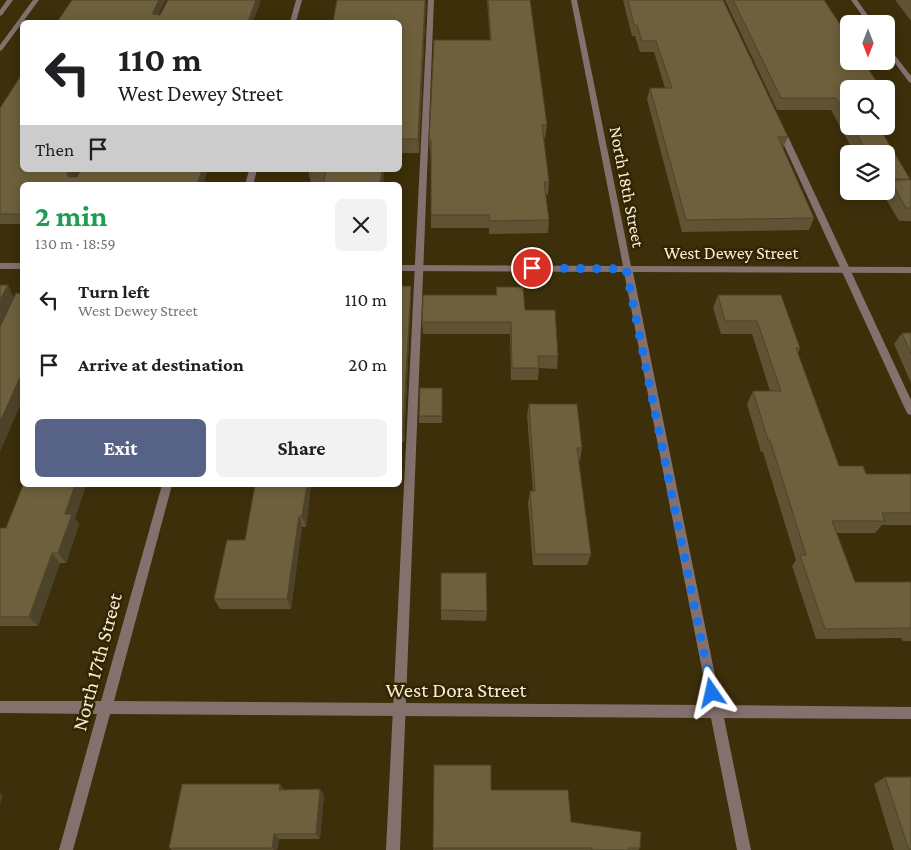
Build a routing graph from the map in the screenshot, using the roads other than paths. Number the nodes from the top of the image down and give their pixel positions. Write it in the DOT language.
graph roads {
  1 [pos="10,0"];
  2 [pos="36,0"];
  3 [pos="299,0"];
  4 [pos="431,0"];
  5 [pos="574,0"];
  6 [pos="854,0"];
  7 [pos="0,14"];
  8 [pos="865,15"];
  9 [pos="21,20"];
  10 [pos="294,20"];
  11 [pos="20,21"];
  12 [pos="0,48"];
  13 [pos="895,59"];
  14 [pos="911,81"];
  15 [pos="779,126"];
  16 [pos="0,266"];
  17 [pos="20,266"];
  18 [pos="402,268"];
  19 [pos="420,268"];
  20 [pos="626,269"];
  21 [pos="846,270"];
  22 [pos="911,270"];
  23 [pos="911,411"];
  24 [pos="166,487"];
  25 [pos="0,707"];
  26 [pos="106,708"];
  27 [pos="400,710"];
  28 [pos="716,712"];
  29 [pos="911,713"];
  30 [pos="66,850"];
  31 [pos="393,850"];
  32 [pos="744,850"];
  1 -- 7 [label="street"];
  2 -- 9 [label="street"];
  3 -- 10 [label="street"];
  4 -- 19 [label="street"];
  5 -- 20 [label="street, North 18th Street"];
  6 -- 8 [label="street"];
  11 -- 12 [label="street"];
  13 -- 14 [label="street"];
  15 -- 21 [label="street"];
  16 -- 17 [label="street"];
  18 -- 19 [label="street, West Dewey Street"];
  19 -- 20 [label="street, West Dewey Street"];
  19 -- 27 [label="street"];
  20 -- 21 [label="street, West Dewey Street"];
  20 -- 28 [label="street, North 18th Street"];
  21 -- 22 [label="street, West Dewey Street"];
  21 -- 23 [label="street"];
  24 -- 26 [label="street, North 17th Street"];
  25 -- 26 [label="street, West Dora Street"];
  26 -- 27 [label="street, West Dora Street"];
  26 -- 30 [label="street, North 17th Street"];
  27 -- 28 [label="street, West Dora Street"];
  27 -- 31 [label="street"];
  28 -- 29 [label="street, West Dora Street"];
  28 -- 32 [label="street, North 18th Street"];
}
